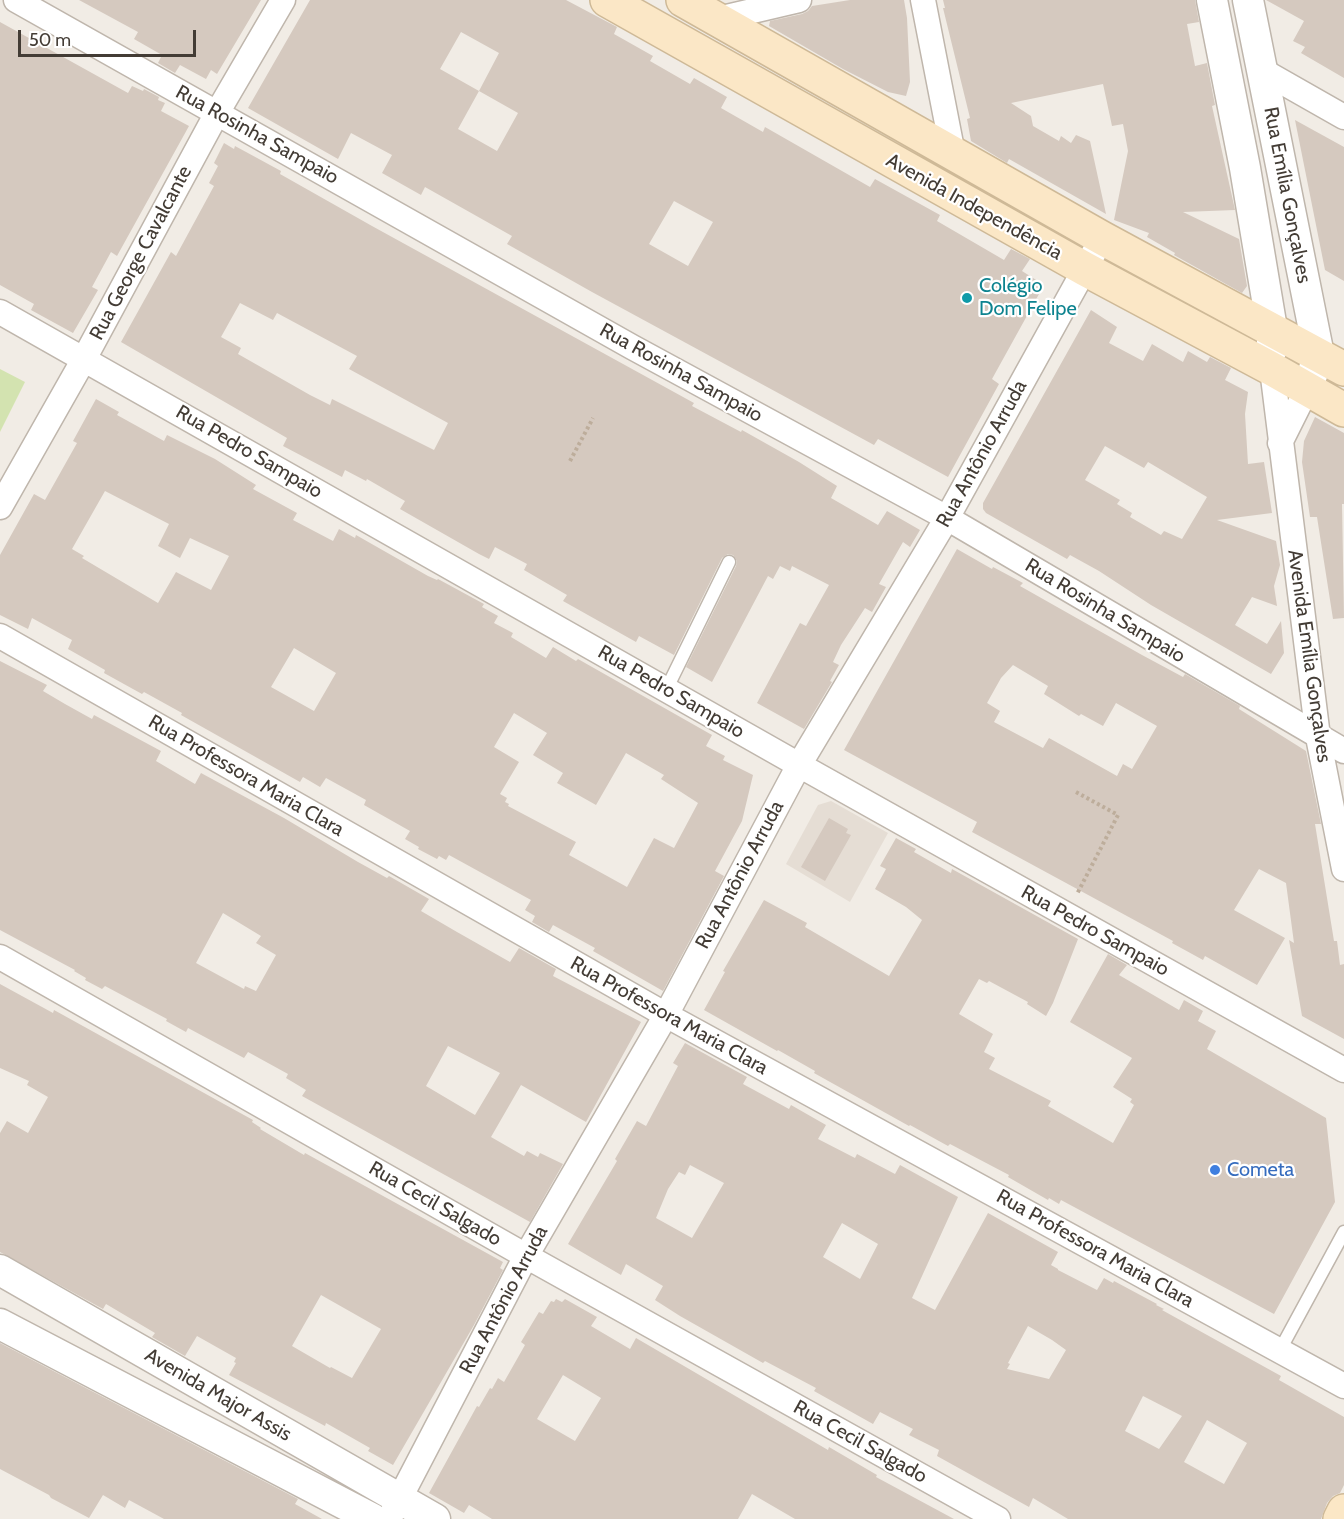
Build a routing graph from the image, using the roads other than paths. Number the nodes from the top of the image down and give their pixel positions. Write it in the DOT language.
graph roads {
  1 [pos="16,0"];
  2 [pos="283,0"];
  3 [pos="607,0"];
  4 [pos="683,0"];
  5 [pos="799,0"];
  6 [pos="923,0"];
  7 [pos="1212,0"];
  8 [pos="1248,0"];
  9 [pos="718,19"];
  10 [pos="1263,71"];
  11 [pos="217,113"];
  12 [pos="1344,117"];
  13 [pos="953,154"];
  14 [pos="1102,238"];
  15 [pos="1085,269"];
  16 [pos="0,312"];
  17 [pos="1272,329"];
  18 [pos="84,359"];
  19 [pos="1331,362"];
  20 [pos="1272,369"];
  21 [pos="1307,390"];
  22 [pos="1344,410"];
  23 [pos="1280,443"];
  24 [pos="0,507"];
  25 [pos="947,518"];
  26 [pos="729,562"];
  27 [pos="0,636"];
  28 [pos="666,690"];
  29 [pos="1318,737"];
  30 [pos="1344,751"];
  31 [pos="799,765"];
  32 [pos="1344,869"];
  33 [pos="0,957"];
  34 [pos="666,1015"];
  35 [pos="1344,1070"];
  36 [pos="1344,1232"];
  37 [pos="526,1256"];
  38 [pos="12,1276"];
  39 [pos="0,1322"];
  40 [pos="1280,1350"];
  41 [pos="1344,1386"];
  42 [pos="394,1509"];
  43 [pos="1344,1511"];
  44 [pos="372,1519"];
  45 [pos="435,1519"];
  46 [pos="998,1519"];
  47 [pos="1340,1519"];
  1 -- 11 [label="street, Rua Rosinha Sampaio"];
  2 -- 11 [label="street, Rua George Cavalcante"];
  3 -- 15 [label="main road, Avenida Independência"];
  4 -- 9 [label="main road, Avenida Independência"];
  5 -- 9 [label="street"];
  6 -- 13 [label="street"];
  7 -- 17 [label="street, Rua Emília Gonçalves"];
  8 -- 10 [label="street, Rua Emília Gonçalves"];
  9 -- 13 [label="main road, Avenida Independência"];
  10 -- 12 [label="street"];
  10 -- 19 [label="street, Rua Emília Gonçalves"];
  11 -- 18 [label="street, Rua George Cavalcante"];
  11 -- 25 [label="street, Rua Rosinha Sampaio"];
  13 -- 14 [label="main road, Avenida Independência"];
  14 -- 15 [label="street, Rua Antônio Arruda"];
  14 -- 17 [label="main road, Avenida Independência"];
  15 -- 20 [label="main road, Avenida Independência"];
  15 -- 25 [label="street, Rua Antônio Arruda"];
  16 -- 18 [label="street, Rua Pedro Sampaio"];
  17 -- 19 [label="main road, Avenida Independência"];
  17 -- 20 [label="street, Rua Emília Gonçalves"];
  18 -- 24 [label="street, Rua George Cavalcante"];
  18 -- 28 [label="street, Rua Pedro Sampaio"];
  19 -- 21 [label="street, Rua Emília Gonçalves"];
  20 -- 21 [label="main road, Avenida Independência"];
  20 -- 23 [label="street, Avenida Emília Gonçalves"];
  21 -- 22 [label="main road, Avenida Independência"];
  21 -- 23 [label="street"];
  23 -- 29 [label="street, Avenida Emília Gonçalves"];
  25 -- 29 [label="street, Rua Rosinha Sampaio"];
  25 -- 31 [label="street, Rua Antônio Arruda"];
  26 -- 28 [label="lane"];
  27 -- 34 [label="street, Rua Professora Maria Clara"];
  28 -- 31 [label="street, Rua Pedro Sampaio"];
  29 -- 30 [label="street, Rua Rosinha Sampaio"];
  29 -- 32 [label="street, Avenida Emília Gonçalves"];
  31 -- 34 [label="street, Rua Antônio Arruda"];
  31 -- 35 [label="street, Rua Pedro Sampaio"];
  33 -- 37 [label="street, Rua Cecil Salgado"];
  34 -- 37 [label="street, Rua Antônio Arruda"];
  34 -- 40 [label="street, Rua Professora Maria Clara"];
  36 -- 40 [label="lane"];
  37 -- 42 [label="street, Rua Antônio Arruda"];
  37 -- 46 [label="street, Rua Cecil Salgado"];
  38 -- 39 [label="street"];
  38 -- 42 [label="street, Avenida Major Assis"];
  39 -- 44 [label="street, Avenida Major Assis"];
  40 -- 41 [label="street, Rua Professora Maria Clara"];
  42 -- 45 [label="street, Avenida Major Assis"];
  43 -- 47 [label="main road"];
}
